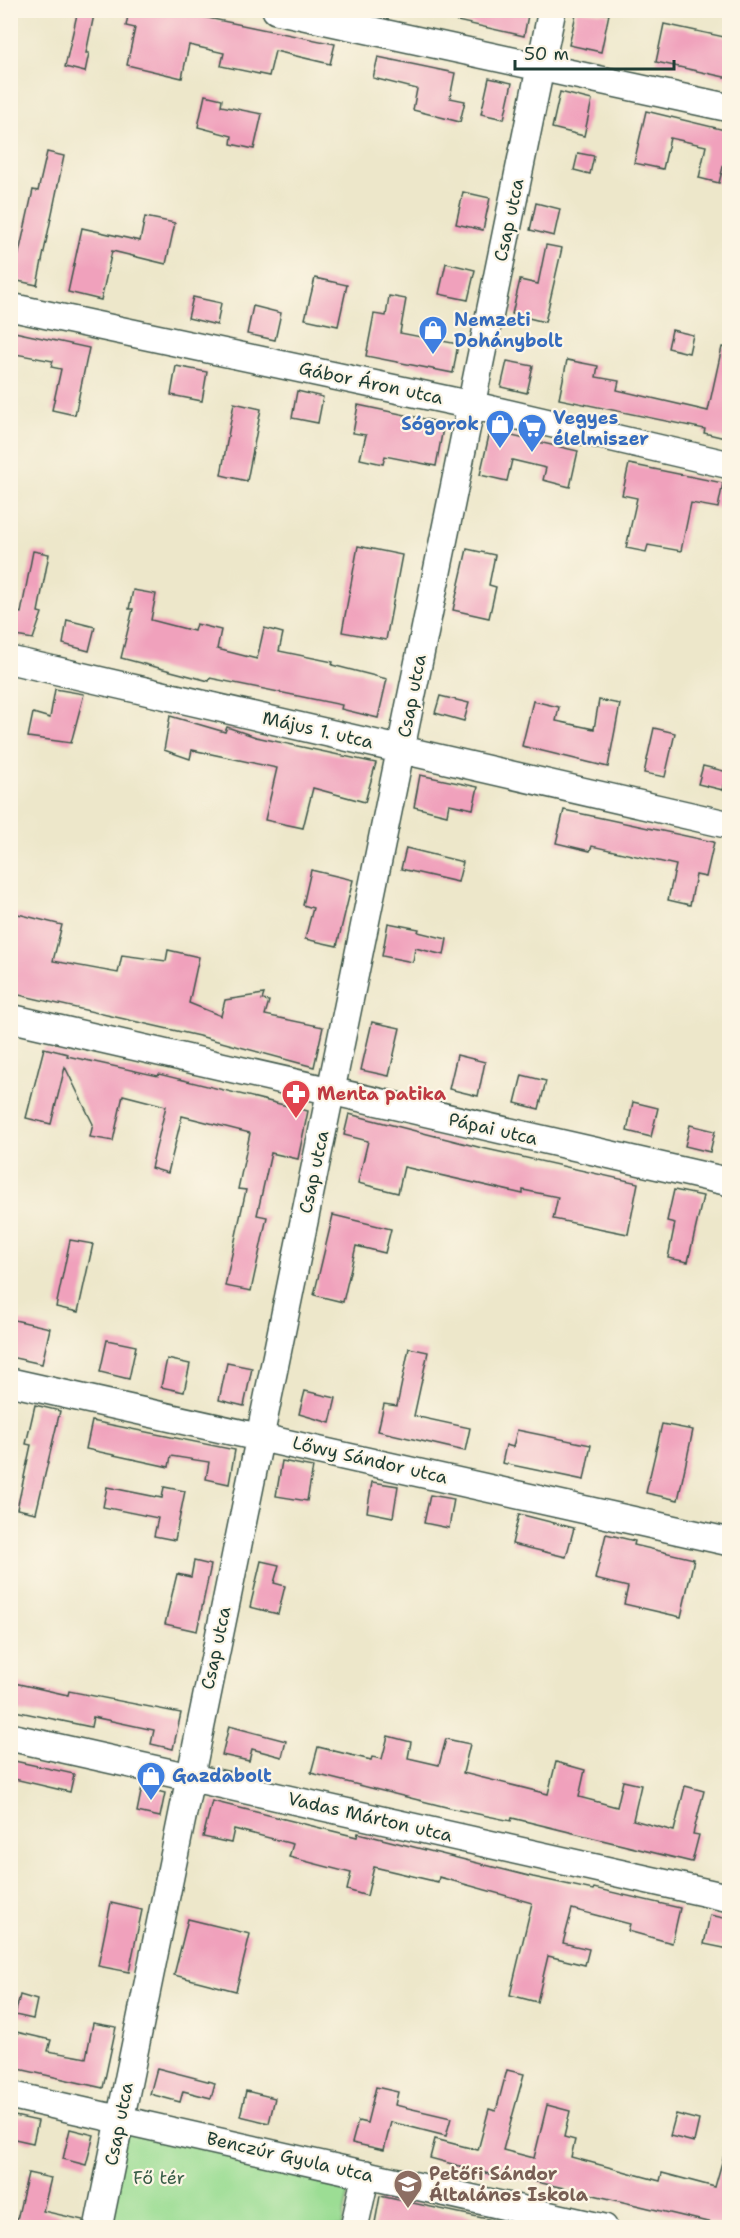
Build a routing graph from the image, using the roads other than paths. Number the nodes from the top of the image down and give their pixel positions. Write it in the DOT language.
graph roads {
  1 [pos="276,10"];
  2 [pos="552,10"];
  3 [pos="540,67"];
  4 [pos="729,108"];
  5 [pos="10,307"];
  6 [pos="471,405"];
  7 [pos="729,465"];
  8 [pos="10,660"];
  9 [pos="401,749"];
  10 [pos="729,825"];
  11 [pos="10,1018"];
  12 [pos="331,1092"];
  13 [pos="729,1182"];
  14 [pos="10,1382"];
  15 [pos="260,1435"];
  16 [pos="729,1542"];
  17 [pos="10,1737"];
  18 [pos="190,1776"];
  19 [pos="729,1898"];
  20 [pos="10,2096"];
  21 [pos="120,2118"];
  22 [pos="366,2174"];
  23 [pos="98,2228"];
  24 [pos="354,2228"];
  25 [pos="604,2228"];
  1 -- 3 [label="street"];
  2 -- 3 [label="street, Csap utca"];
  3 -- 4 [label="street"];
  3 -- 6 [label="street, Csap utca"];
  5 -- 6 [label="street, Gábor Áron utca"];
  6 -- 7 [label="street, Gábor Áron utca"];
  6 -- 9 [label="street, Csap utca"];
  8 -- 9 [label="street, Május 1. utca"];
  9 -- 10 [label="street, Május 1. utca"];
  9 -- 12 [label="street, Csap utca"];
  11 -- 12 [label="street, Pápai utca"];
  12 -- 13 [label="street, Pápai utca"];
  12 -- 15 [label="street, Csap utca"];
  14 -- 15 [label="street, Lőwy Sándor utca"];
  15 -- 16 [label="street, Lőwy Sándor utca"];
  15 -- 18 [label="street, Csap utca"];
  17 -- 18 [label="street, Vadas Márton utca"];
  18 -- 19 [label="street, Vadas Márton utca"];
  18 -- 21 [label="street, Csap utca"];
  20 -- 21 [label="street, Benczúr Gyula utca"];
  21 -- 22 [label="street, Benczúr Gyula utca"];
  21 -- 23 [label="street, Csap utca"];
  22 -- 24 [label="street"];
  22 -- 25 [label="street, Benczúr Gyula utca"];
}
